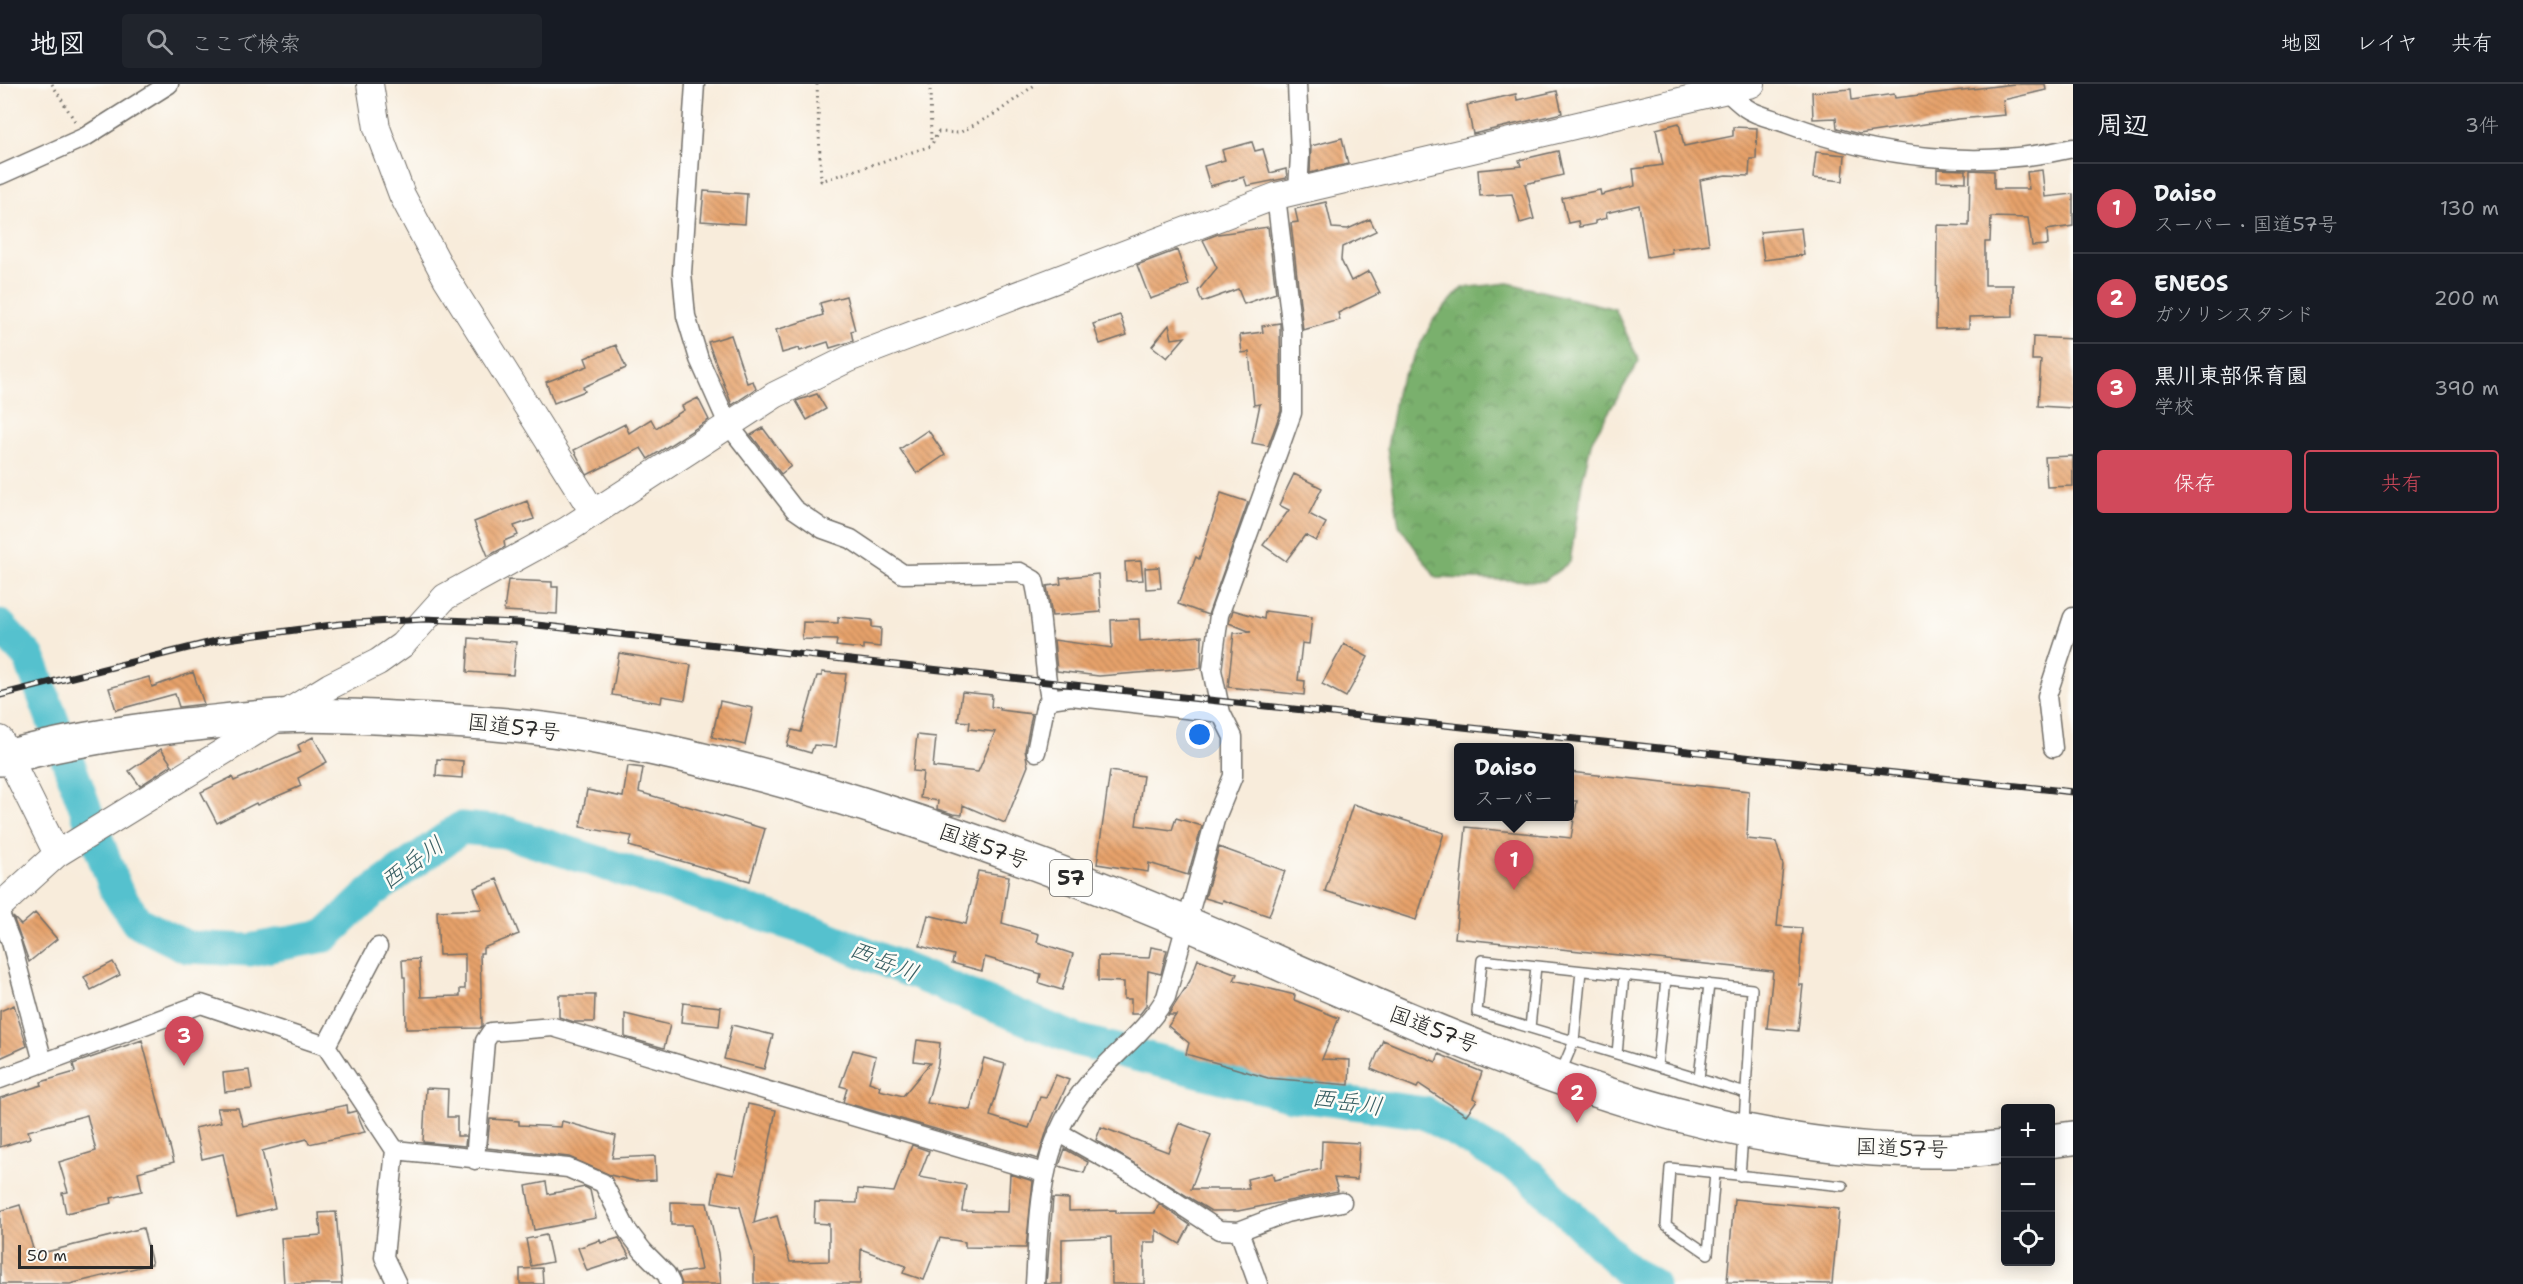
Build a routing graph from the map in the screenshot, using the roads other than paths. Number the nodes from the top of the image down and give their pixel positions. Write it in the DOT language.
graph roads {
  1 [pos="169,84"];
  2 [pos="370,84"];
  3 [pos="694,84"];
  4 [pos="1297,84"];
  5 [pos="1752,84"];
  6 [pos="1725,90"];
  7 [pos="2073,148"];
  8 [pos="0,176"];
  9 [pos="1287,194"];
  10 [pos="728,424"];
  11 [pos="593,512"];
  12 [pos="2073,617"];
  13 [pos="1050,699"];
  14 [pos="1221,713"];
  15 [pos="282,716"];
  16 [pos="2054,748"];
  17 [pos="9,752"];
  18 [pos="1036,752"];
  19 [pos="57,854"];
  20 [pos="0,906"];
  21 [pos="0,914"];
  22 [pos="1185,923"];
  23 [pos="378,947"];
  24 [pos="1536,966"];
  25 [pos="1581,970"];
  26 [pos="1624,975"];
  27 [pos="1666,979"];
  28 [pos="1709,984"];
  29 [pos="1530,1028"];
  30 [pos="1574,1041"];
  31 [pos="326,1046"];
  32 [pos="1617,1054"];
  33 [pos="43,1062"];
  34 [pos="1658,1066"];
  35 [pos="1558,1076"];
  36 [pos="0,1078"];
  37 [pos="1699,1079"];
  38 [pos="1746,1093"];
  39 [pos="1743,1130"];
  40 [pos="1058,1132"];
  41 [pos="2073,1138"];
  42 [pos="2055,1140"];
  43 [pos="2001,1147"];
  44 [pos="395,1150"];
  45 [pos="475,1161"];
  46 [pos="1044,1173"];
  47 [pos="1715,1173"];
  48 [pos="1740,1176"];
  49 [pos="1843,1186"];
  50 [pos="1342,1202"];
  51 [pos="1239,1231"];
  52 [pos="397,1284"];
  53 [pos="671,1284"];
  54 [pos="1035,1284"];
  55 [pos="1258,1284"];
  1 -- 8 [label="street"];
  2 -- 11 [label="street"];
  3 -- 10 [label="street"];
  4 -- 9 [label="street"];
  5 -- 6 [label="street"];
  6 -- 7 [label="street"];
  6 -- 9 [label="street"];
  9 -- 10 [label="street"];
  9 -- 14 [label="street"];
  10 -- 11 [label="street"];
  10 -- 13 [label="street"];
  11 -- 15 [label="street"];
  12 -- 16 [label="street"];
  13 -- 14 [label="street"];
  13 -- 18 [label="street"];
  14 -- 22 [label="street"];
  15 -- 17 [label="highway, 国道57号 / 57"];
  15 -- 19 [label="street"];
  15 -- 22 [label="highway, 国道57号 / 57"];
  17 -- 19 [label="street"];
  19 -- 20 [label="street"];
  21 -- 33 [label="street"];
  22 -- 35 [label="highway, 国道57号 / 57"];
  22 -- 40 [label="street"];
  23 -- 31 [label="street"];
  24 -- 25 [label="lane"];
  24 -- 29 [label="lane"];
  24 -- 29 [label="lane"];
  25 -- 26 [label="lane"];
  25 -- 30 [label="lane"];
  26 -- 27 [label="lane"];
  26 -- 32 [label="lane"];
  27 -- 28 [label="lane"];
  27 -- 34 [label="lane"];
  28 -- 37 [label="lane"];
  28 -- 38 [label="lane"];
  29 -- 30 [label="lane"];
  30 -- 32 [label="lane"];
  30 -- 35 [label="lane"];
  31 -- 33 [label="street"];
  31 -- 44 [label="street"];
  32 -- 34 [label="lane"];
  33 -- 36 [label="street"];
  34 -- 37 [label="lane"];
  35 -- 39 [label="highway, 国道57号 / 57"];
  37 -- 38 [label="lane"];
  38 -- 39 [label="lane"];
  39 -- 43 [label="highway, 国道57号 / 57"];
  39 -- 48 [label="lane"];
  40 -- 46 [label="street"];
  40 -- 51 [label="street"];
  41 -- 42 [label="highway"];
  44 -- 45 [label="street"];
  44 -- 52 [label="street"];
  45 -- 46 [label="street"];
  45 -- 53 [label="street"];
  46 -- 54 [label="street"];
  47 -- 47 [label="lane"];
  47 -- 48 [label="lane"];
  48 -- 49 [label="lane"];
  50 -- 51 [label="street"];
  51 -- 55 [label="street"];
}
